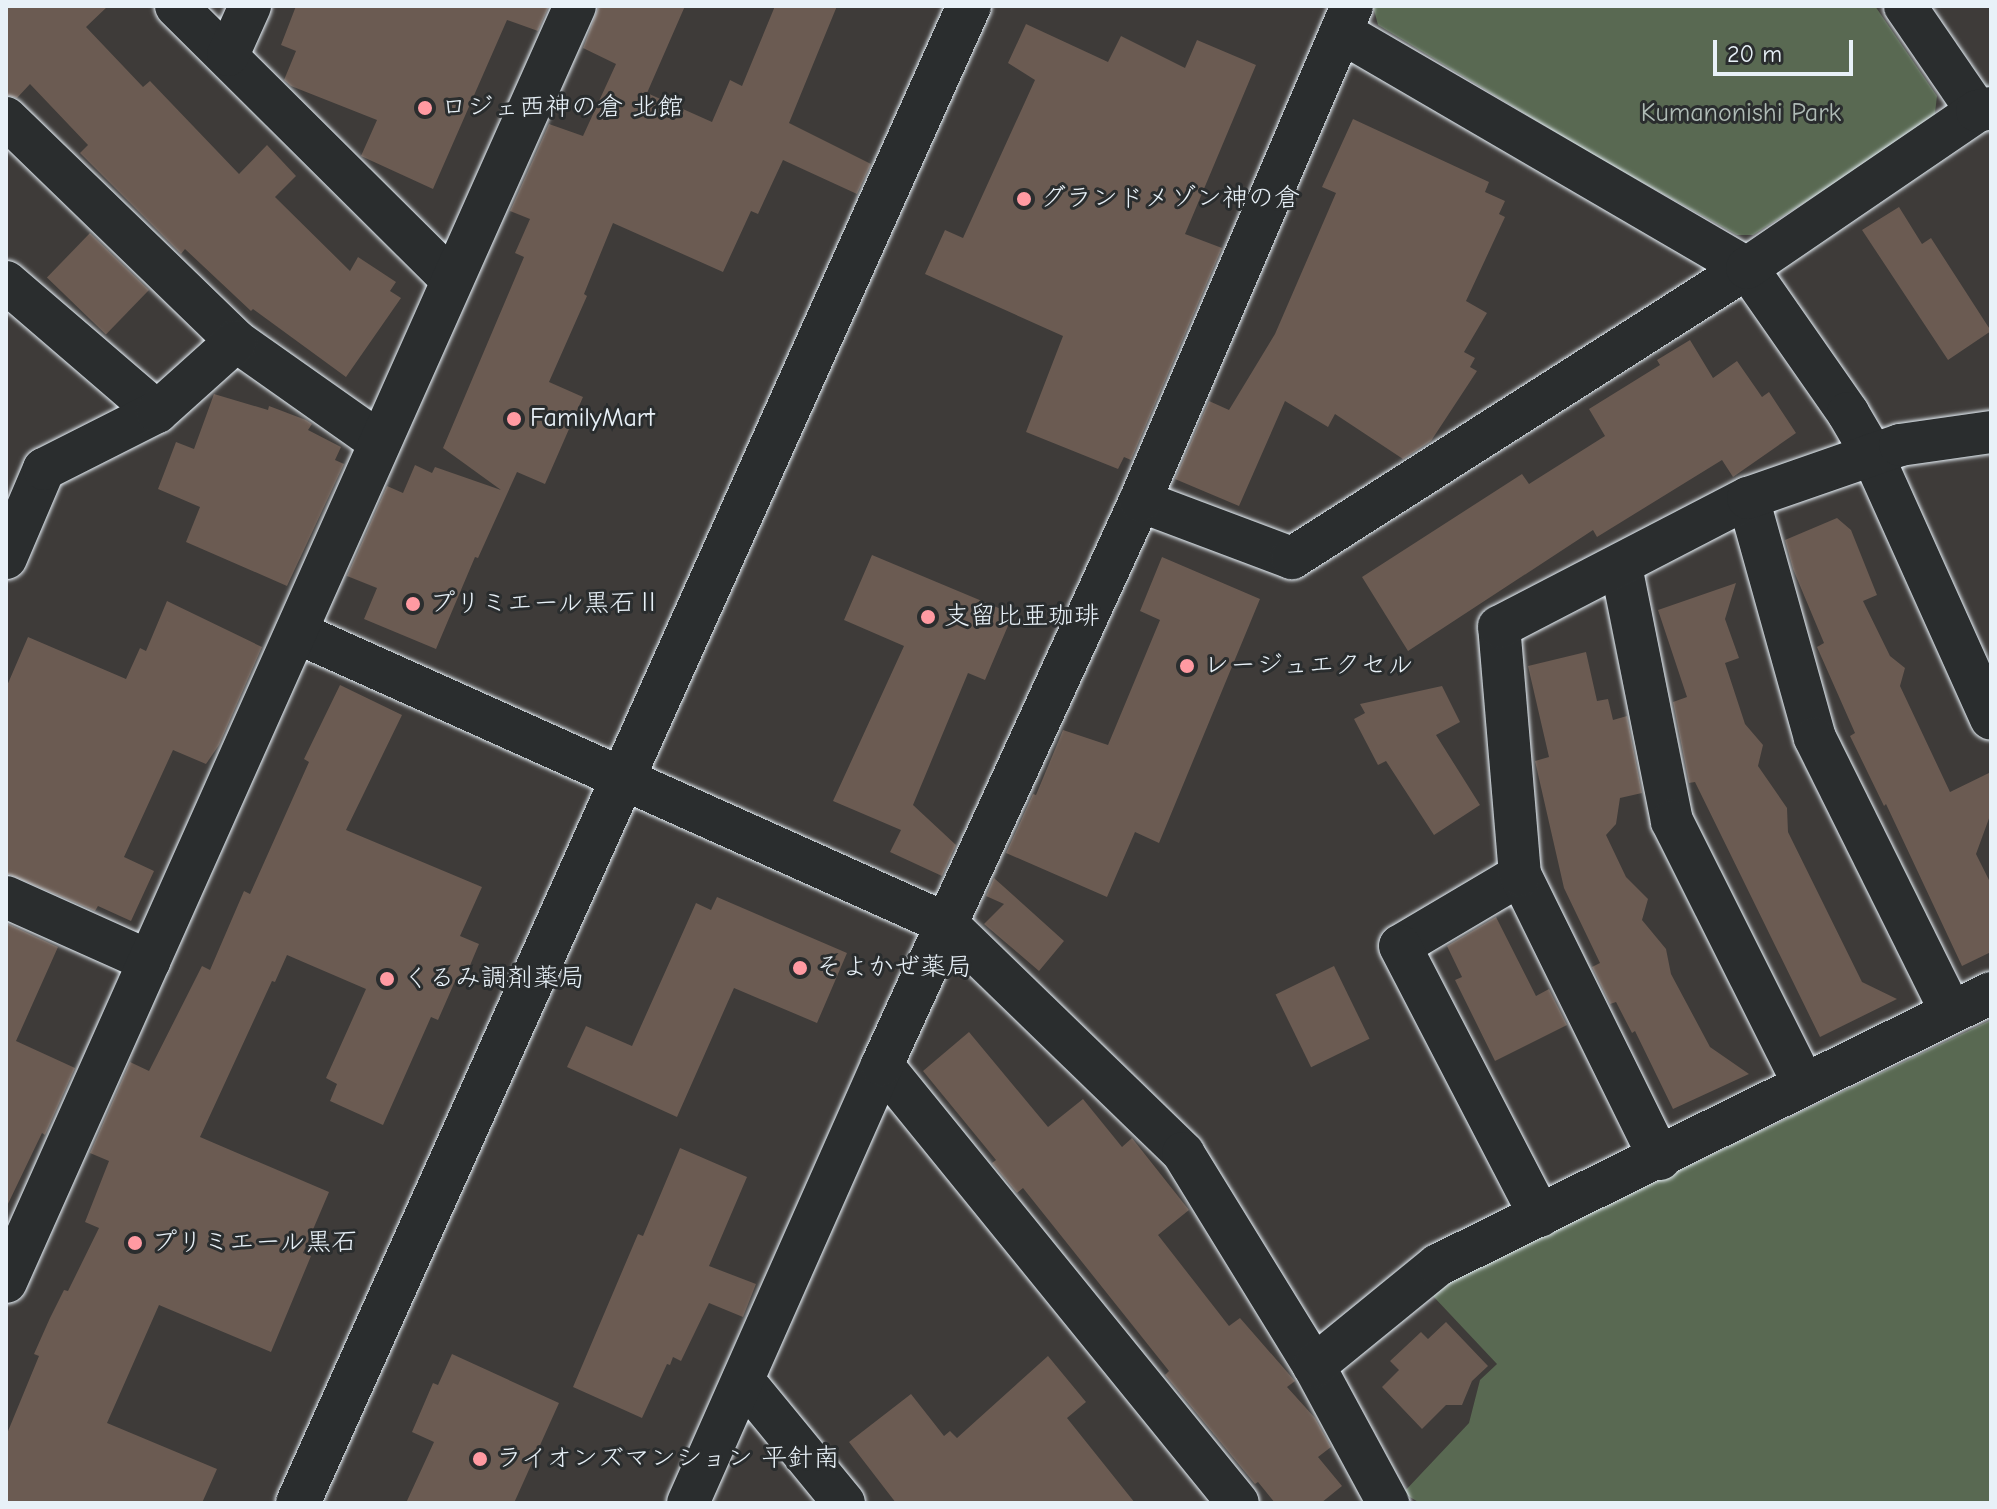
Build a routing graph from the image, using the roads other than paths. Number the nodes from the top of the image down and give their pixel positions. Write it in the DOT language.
graph roads {
  1 [pos="176,6"];
  2 [pos="250,6"];
  3 [pos="575,6"];
  4 [pos="969,6"];
  5 [pos="1905,6"];
  6 [pos="1346,19"];
  7 [pos="228,55"];
  8 [pos="1984,110"];
  9 [pos="6,118"];
  10 [pos="1747,268"];
  11 [pos="451,279"];
  12 [pos="16,304"];
  13 [pos="236,341"];
  14 [pos="157,412"];
  15 [pos="1991,432"];
  16 [pos="378,441"];
  17 [pos="1872,454"];
  18 [pos="1748,498"];
  19 [pos="1140,501"];
  20 [pos="6,558"];
  21 [pos="1621,566"];
  22 [pos="298,633"];
  23 [pos="1991,719"];
  24 [pos="622,778"];
  25 [pos="1520,875"];
  26 [pos="6,897"];
  27 [pos="947,924"];
  28 [pos="149,961"];
  29 [pos="1991,993"];
  30 [pos="1951,1012"];
  31 [pos="882,1065"];
  32 [pos="1804,1085"];
  33 [pos="1660,1159"];
  34 [pos="1540,1216"];
  35 [pos="10,1265"];
  36 [pos="1314,1366"];
  37 [pos="743,1380"];
  38 [pos="298,1503"];
  39 [pos="688,1503"];
  40 [pos="844,1503"];
  41 [pos="1238,1503"];
  42 [pos="1388,1503"];
  1 -- 7 [label="street"];
  2 -- 7 [label="street"];
  3 -- 11 [label="street"];
  4 -- 24 [label="street"];
  5 -- 8 [label="street"];
  6 -- 10 [label="street"];
  6 -- 19 [label="street"];
  7 -- 11 [label="street"];
  8 -- 10 [label="street"];
  9 -- 13 [label="street"];
  10 -- 17 [label="street"];
  10 -- 19 [label="street"];
  11 -- 16 [label="street"];
  12 -- 14 [label="street"];
  13 -- 14 [label="street"];
  13 -- 16 [label="street"];
  14 -- 20 [label="street"];
  15 -- 17 [label="street"];
  16 -- 22 [label="street"];
  17 -- 18 [label="street"];
  17 -- 23 [label="street"];
  18 -- 21 [label="street"];
  18 -- 30 [label="street"];
  19 -- 27 [label="street"];
  21 -- 25 [label="street"];
  21 -- 32 [label="street"];
  22 -- 24 [label="street"];
  22 -- 28 [label="street"];
  24 -- 27 [label="street"];
  24 -- 38 [label="street"];
  25 -- 33 [label="street"];
  25 -- 34 [label="street"];
  26 -- 28 [label="street"];
  27 -- 31 [label="street"];
  27 -- 36 [label="street"];
  28 -- 35 [label="street"];
  29 -- 30 [label="street"];
  30 -- 32 [label="street"];
  31 -- 37 [label="street"];
  31 -- 41 [label="street"];
  32 -- 33 [label="street"];
  33 -- 34 [label="street"];
  34 -- 36 [label="street"];
  36 -- 42 [label="street"];
  37 -- 39 [label="street"];
  37 -- 40 [label="street"];
}
